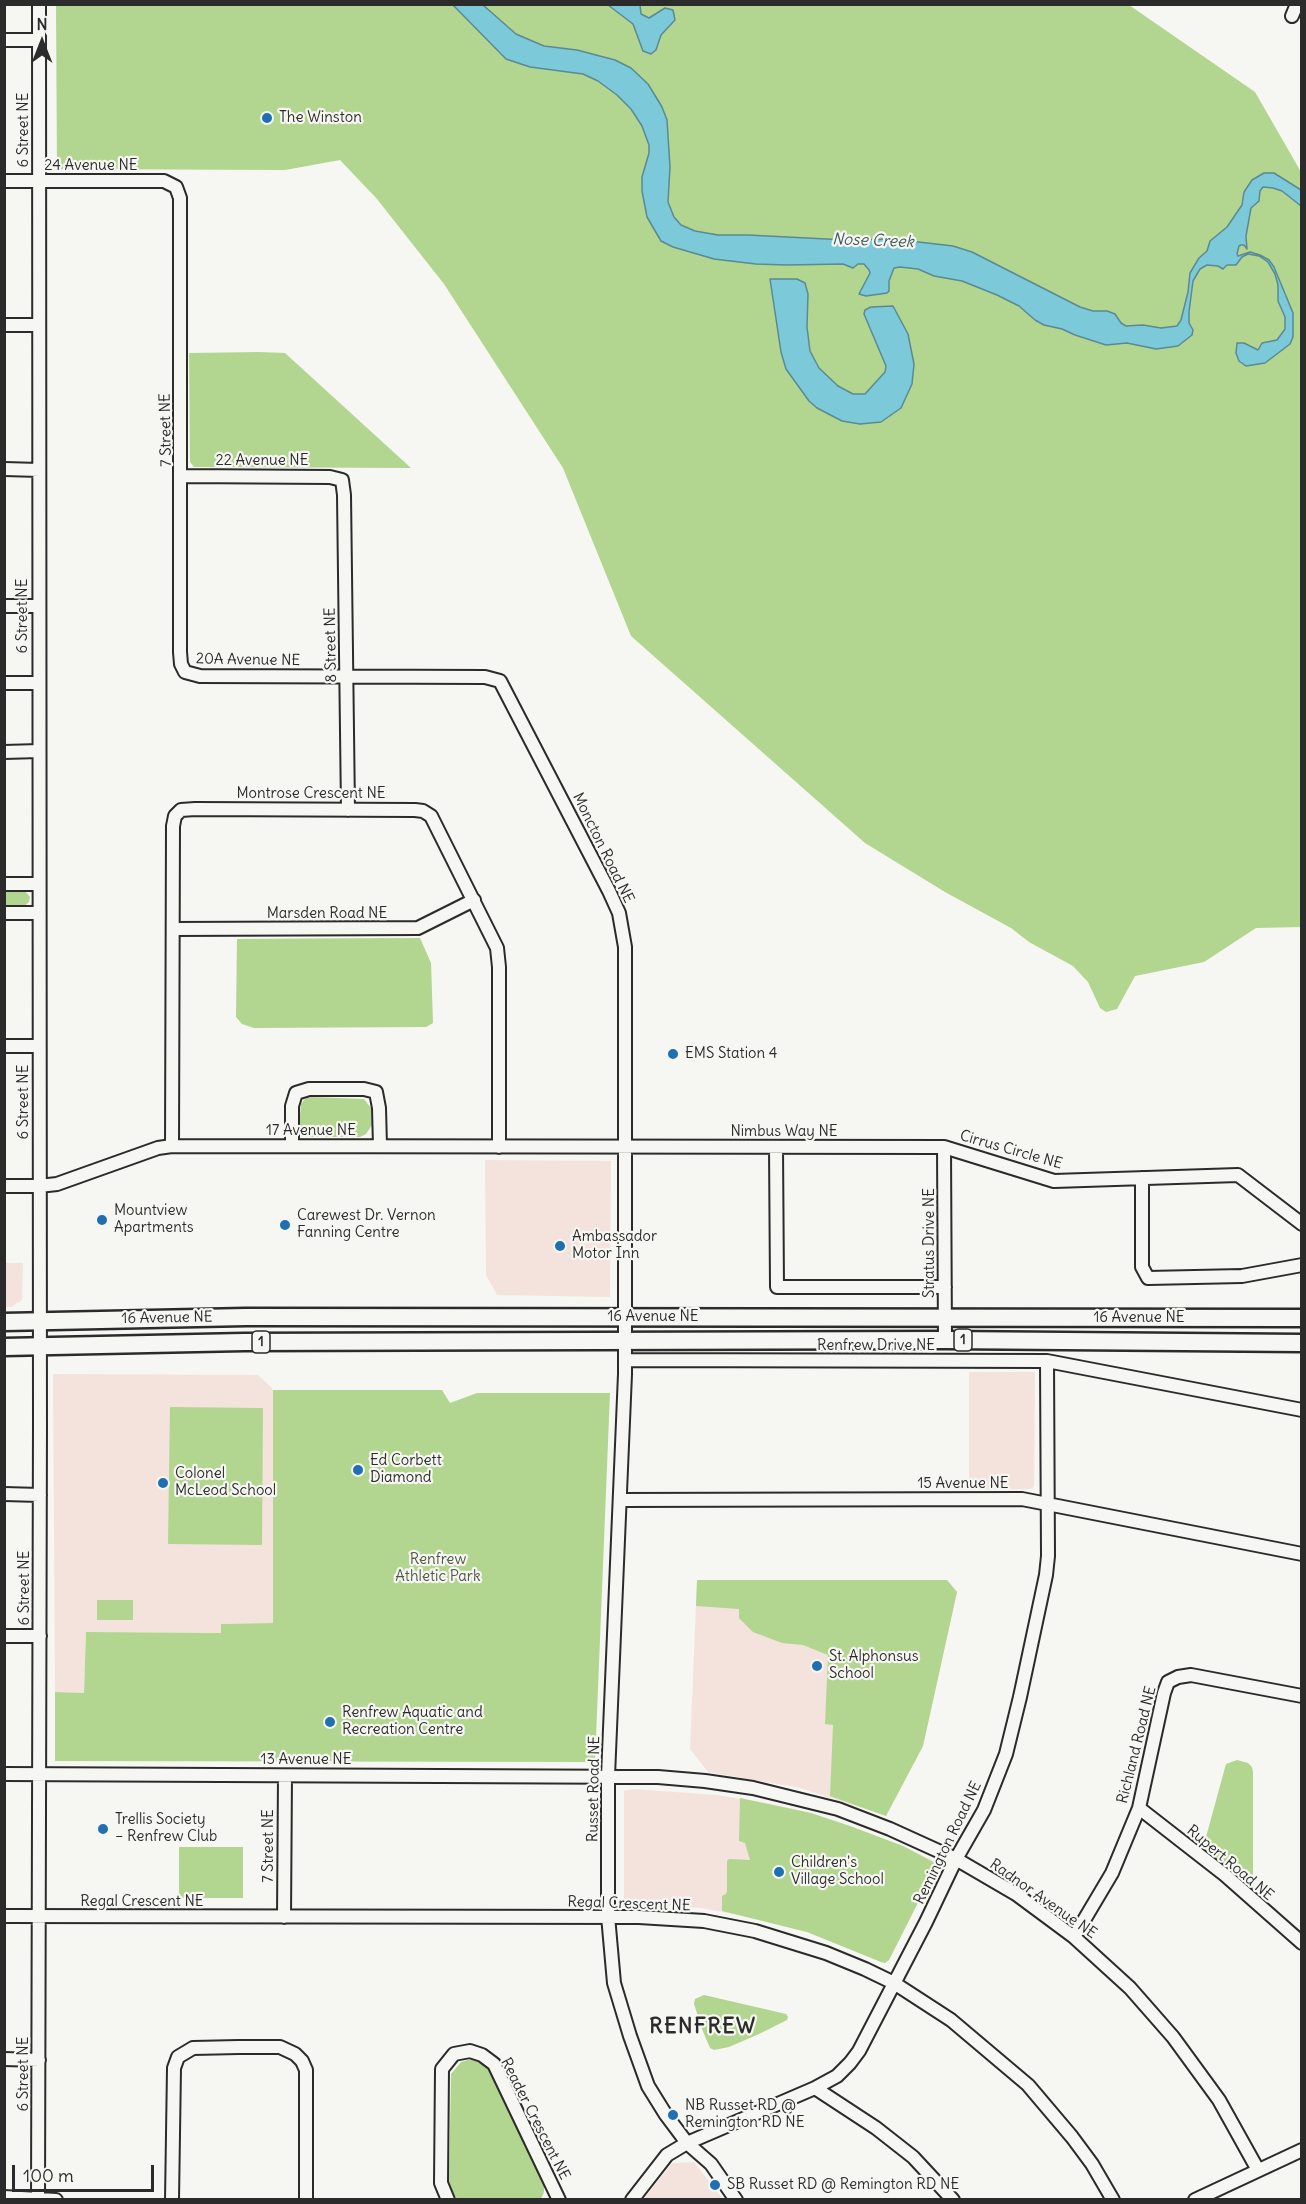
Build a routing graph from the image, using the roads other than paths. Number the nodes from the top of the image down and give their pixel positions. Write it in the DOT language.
graph roads {
  1 [pos="39,4"];
  2 [pos="4,40"];
  3 [pos="39,40"];
  4 [pos="4,181"];
  5 [pos="39,181"];
  6 [pos="177,187"];
  7 [pos="4,325"];
  8 [pos="39,325"];
  9 [pos="4,469"];
  10 [pos="39,470"];
  11 [pos="182,476"];
  12 [pos="342,480"];
  13 [pos="4,606"];
  14 [pos="39,606"];
  15 [pos="184,672"];
  16 [pos="347,677"];
  17 [pos="4,683"];
  18 [pos="38,683"];
  19 [pos="39,751"];
  20 [pos="4,752"];
  21 [pos="348,810"];
  22 [pos="4,884"];
  23 [pos="39,884"];
  24 [pos="474,900"];
  25 [pos="4,913"];
  26 [pos="39,913"];
  27 [pos="173,929"];
  28 [pos="4,1046"];
  29 [pos="39,1046"];
  30 [pos="172,1146"];
  31 [pos="292,1146"];
  32 [pos="380,1146"];
  33 [pos="944,1146"];
  34 [pos="499,1147"];
  35 [pos="776,1147"];
  36 [pos="624,1148"];
  37 [pos="1142,1178"];
  38 [pos="4,1186"];
  39 [pos="39,1186"];
  40 [pos="1302,1224"];
  41 [pos="1302,1265"];
  42 [pos="945,1287"];
  43 [pos="945,1316"];
  44 [pos="624,1318"];
  45 [pos="1302,1318"];
  46 [pos="40,1321"];
  47 [pos="4,1322"];
  48 [pos="945,1340"];
  49 [pos="625,1342"];
  50 [pos="1302,1343"];
  51 [pos="40,1346"];
  52 [pos="4,1347"];
  53 [pos="625,1360"];
  54 [pos="1047,1361"];
  55 [pos="1302,1410"];
  56 [pos="4,1494"];
  57 [pos="40,1495"];
  58 [pos="620,1500"];
  59 [pos="1048,1504"];
  60 [pos="1302,1554"];
  61 [pos="4,1636"];
  62 [pos="40,1636"];
  63 [pos="1302,1696"];
  64 [pos="4,1774"];
  65 [pos="39,1774"];
  66 [pos="285,1776"];
  67 [pos="608,1776"];
  68 [pos="1138,1808"];
  69 [pos="957,1859"];
  70 [pos="4,1916"];
  71 [pos="40,1916"];
  72 [pos="608,1916"];
  73 [pos="284,1917"];
  74 [pos="1074,1937"];
  75 [pos="1302,1943"];
  76 [pos="894,1983"];
  77 [pos="4,2060"];
  78 [pos="39,2060"];
  79 [pos="815,2088"];
  80 [pos="687,2143"];
  81 [pos="1302,2150"];
  82 [pos="1258,2170"];
  83 [pos="4,2197"];
  84 [pos="38,2198"];
  85 [pos="56,2199"];
  86 [pos="172,2199"];
  87 [pos="306,2199"];
  88 [pos="448,2199"];
  89 [pos="559,2199"];
  90 [pos="632,2199"];
  91 [pos="736,2199"];
  92 [pos="953,2199"];
  93 [pos="1113,2199"];
  94 [pos="1195,2199"];
  1 -- 3 [label="street, 6 Street NE"];
  2 -- 3 [label="street"];
  3 -- 5 [label="street, 6 Street NE"];
  4 -- 5 [label="street, 24 Avenue NE"];
  5 -- 6 [label="street, 24 Avenue NE"];
  5 -- 8 [label="street, 6 Street NE"];
  6 -- 11 [label="street, 7 Street NE"];
  7 -- 8 [label="street"];
  8 -- 10 [label="street, 6 Street NE"];
  9 -- 10 [label="street"];
  10 -- 14 [label="street, 6 Street NE"];
  11 -- 12 [label="street, 22 Avenue NE"];
  11 -- 15 [label="street, 7 Street NE"];
  12 -- 16 [label="street, 8 Street NE"];
  13 -- 14 [label="street"];
  14 -- 18 [label="street, 6 Street NE"];
  15 -- 16 [label="street, 20A Avenue NE"];
  16 -- 21 [label="street, 8 Street NE"];
  16 -- 36 [label="street, Moncton Road NE"];
  17 -- 18 [label="street"];
  18 -- 19 [label="street, 6 Street NE"];
  19 -- 20 [label="street"];
  19 -- 23 [label="street, 6 Street NE"];
  21 -- 24 [label="street, Montrose Crescent NE"];
  21 -- 27 [label="street, Montrose Crescent NE"];
  22 -- 23 [label="street"];
  23 -- 26 [label="street, 6 Street NE"];
  24 -- 27 [label="street, Marsden Road NE"];
  24 -- 34 [label="street, Montrose Crescent NE"];
  25 -- 26 [label="street"];
  26 -- 29 [label="street, 6 Street NE"];
  27 -- 30 [label="street, Montrose Crescent NE"];
  28 -- 29 [label="street"];
  29 -- 39 [label="street, 6 Street NE"];
  30 -- 31 [label="street, 17 Avenue NE"];
  30 -- 39 [label="street, 17 Avenue NE"];
  31 -- 32 [label="street, 17 Avenue NE"];
  31 -- 32 [label="street"];
  32 -- 34 [label="street, 17 Avenue NE"];
  33 -- 35 [label="street, Nimbus Way NE"];
  33 -- 37 [label="street, Cirrus Circle NE"];
  33 -- 42 [label="street, Stratus Drive NE"];
  34 -- 36 [label="street, 17 Avenue NE"];
  35 -- 36 [label="street, Nimbus Way NE"];
  35 -- 42 [label="street"];
  36 -- 44 [label="street, Moncton Road NE"];
  37 -- 40 [label="street, Cirrus Circle NE"];
  37 -- 41 [label="street"];
  38 -- 39 [label="street, 17 Avenue NE"];
  39 -- 46 [label="street, 6 Street NE"];
  42 -- 43 [label="street, Stratus Drive NE"];
  43 -- 44 [label="highway, 16 Avenue NE / 1"];
  43 -- 45 [label="highway, 16 Avenue NE / 1"];
  43 -- 48 [label="street, Stratus Drive NE"];
  44 -- 46 [label="highway, 16 Avenue NE / 1"];
  44 -- 49 [label="street, Moncton Road NE"];
  46 -- 47 [label="highway, 16 Avenue NE / 1"];
  46 -- 51 [label="street, 6 Street NE"];
  48 -- 49 [label="highway, 16 Avenue NE / 1"];
  48 -- 50 [label="highway, 16 Avenue NE / 1"];
  49 -- 51 [label="highway, 16 Avenue NE / 1"];
  49 -- 53 [label="street, Russet Road NE"];
  51 -- 52 [label="highway, 16 Avenue NE / 1"];
  51 -- 57 [label="street, 6 Street NE"];
  53 -- 54 [label="street, Renfrew Drive NE"];
  53 -- 58 [label="street, Russet Road NE"];
  54 -- 55 [label="street, Renfrew Drive NE"];
  54 -- 59 [label="street, Remington Road NE"];
  56 -- 57 [label="street"];
  57 -- 62 [label="street, 6 Street NE"];
  58 -- 59 [label="street, 15 Avenue NE"];
  58 -- 67 [label="street, Russet Road NE"];
  59 -- 60 [label="street, 15 Avenue NE"];
  59 -- 69 [label="street, Remington Road NE"];
  61 -- 62 [label="street"];
  62 -- 65 [label="street, 6 Street NE"];
  63 -- 68 [label="street, Richland Road NE"];
  64 -- 65 [label="street, 13 Avenue NE"];
  65 -- 66 [label="street, 13 Avenue NE"];
  65 -- 71 [label="street, 6 Street NE"];
  66 -- 67 [label="street, 13 Avenue NE"];
  66 -- 73 [label="street, 7 Street NE"];
  67 -- 69 [label="street, Radnor Avenue NE"];
  67 -- 72 [label="street, Russet Road NE"];
  68 -- 74 [label="street, Richland Road NE"];
  68 -- 75 [label="street, Rupert Road NE"];
  69 -- 74 [label="street, Radnor Avenue NE"];
  69 -- 76 [label="street, Remington Road NE"];
  70 -- 71 [label="street, Regal Crescent NE"];
  71 -- 73 [label="street, Regal Crescent NE"];
  71 -- 78 [label="street, 6 Street NE"];
  72 -- 73 [label="street, Regal Crescent NE"];
  72 -- 76 [label="street, Regal Crescent NE"];
  72 -- 80 [label="street, Russet Road NE"];
  74 -- 82 [label="street, Radnor Avenue NE"];
  76 -- 79 [label="street, Remington Road NE"];
  76 -- 93 [label="street, Regal Crescent NE"];
  77 -- 78 [label="street"];
  78 -- 84 [label="street, 6 Street NE"];
  79 -- 80 [label="street, Remington Road NE"];
  79 -- 92 [label="street"];
  80 -- 90 [label="street, Remington Road NE"];
  80 -- 91 [label="street, Russet Road NE"];
  81 -- 82 [label="street"];
  82 -- 94 [label="street"];
  83 -- 84 [label="street"];
  84 -- 85 [label="street"];
  86 -- 87 [label="street"];
  88 -- 89 [label="street, Reader Crescent NE"];
}
